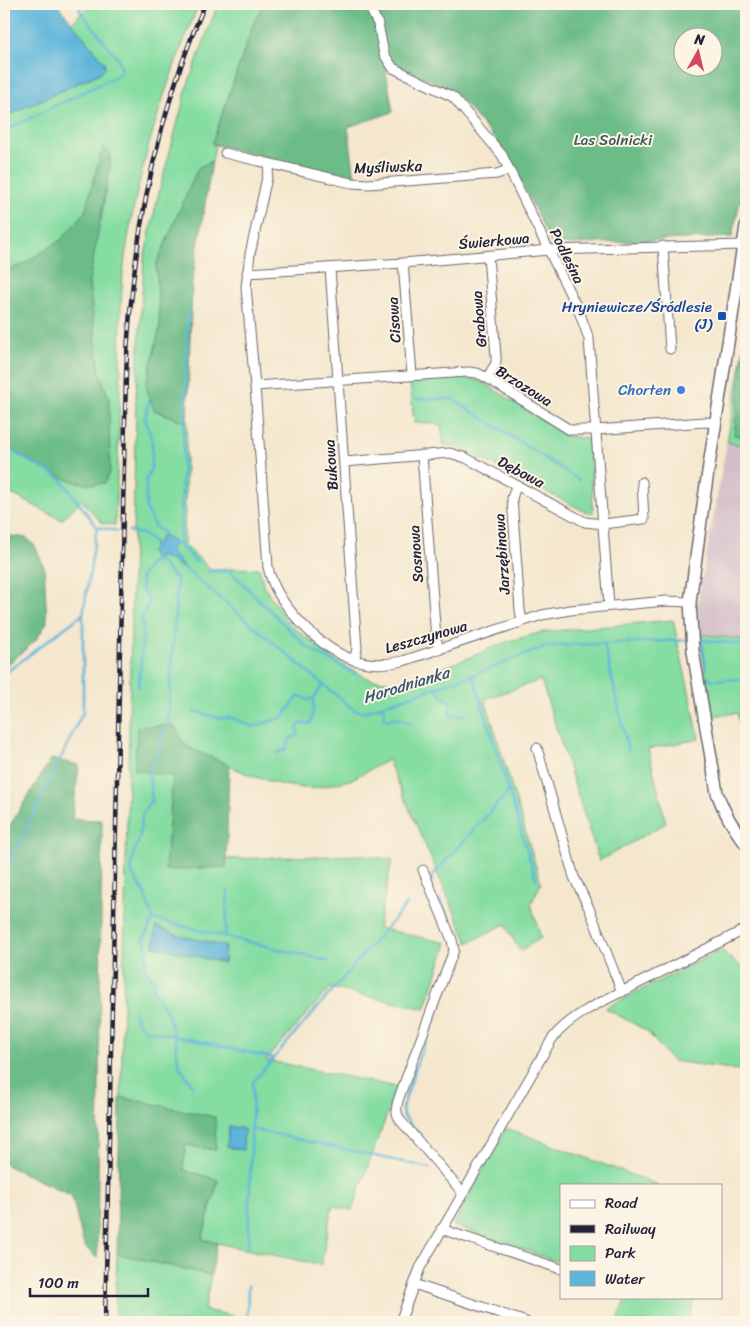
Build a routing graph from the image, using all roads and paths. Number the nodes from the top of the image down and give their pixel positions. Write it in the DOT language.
graph roads {
  1 [pos="368,4"];
  2 [pos="225,153"];
  3 [pos="270,164"];
  4 [pos="508,170"];
  5 [pos="746,226"];
  6 [pos="744,245"];
  7 [pos="663,246"];
  8 [pos="549,250"];
  9 [pos="488,256"];
  10 [pos="403,263"];
  11 [pos="330,268"];
  12 [pos="247,272"];
  13 [pos="670,350"];
  14 [pos="412,376"];
  15 [pos="487,378"];
  16 [pos="339,381"];
  17 [pos="255,386"];
  18 [pos="716,423"];
  19 [pos="596,430"];
  20 [pos="422,455"];
  21 [pos="345,462"];
  22 [pos="642,482"];
  23 [pos="516,486"];
  24 [pos="603,524"];
  25 [pos="690,602"];
  26 [pos="609,606"];
  27 [pos="522,621"];
  28 [pos="439,650"];
  29 [pos="354,660"];
  30 [pos="537,748"];
  31 [pos="746,844"];
  32 [pos="423,870"];
  33 [pos="746,929"];
  34 [pos="622,992"];
  35 [pos="462,1192"];
  36 [pos="441,1229"];
  37 [pos="560,1269"];
  38 [pos="414,1284"];
  39 [pos="400,1322"];
  40 [pos="526,1322"];
  1 -- 4 [label="street, Podleśna"];
  2 -- 3 [label="street, Myśliwska"];
  3 -- 4 [label="street, Myśliwska"];
  3 -- 12 [label="street"];
  4 -- 8 [label="street, Podleśna"];
  5 -- 6 [label="street"];
  6 -- 7 [label="street, Świerkowa"];
  6 -- 18 [label="street"];
  7 -- 8 [label="street, Świerkowa"];
  7 -- 13 [label="street"];
  8 -- 9 [label="street, Świerkowa"];
  8 -- 19 [label="street, Podleśna"];
  9 -- 10 [label="street, Świerkowa"];
  9 -- 15 [label="street, Grabowa"];
  10 -- 11 [label="street, Świerkowa"];
  10 -- 14 [label="street, Cisowa"];
  11 -- 12 [label="street, Świerkowa"];
  11 -- 16 [label="street, Bukowa"];
  12 -- 17 [label="street, Leszczynowa"];
  14 -- 15 [label="street, Brzozowa"];
  14 -- 16 [label="street, Brzozowa"];
  15 -- 19 [label="street, Brzozowa"];
  16 -- 17 [label="street, Brzozowa"];
  16 -- 21 [label="street, Bukowa"];
  17 -- 29 [label="street, Leszczynowa"];
  18 -- 19 [label="street, Brzozowa"];
  18 -- 25 [label="street"];
  19 -- 24 [label="street, Podleśna"];
  20 -- 21 [label="street, Dębowa"];
  20 -- 23 [label="street, Dębowa"];
  20 -- 28 [label="street, Sosnowa"];
  21 -- 29 [label="street, Bukowa"];
  22 -- 24 [label="street, Dębowa"];
  23 -- 24 [label="street, Dębowa"];
  23 -- 27 [label="street, Jarzębinowa"];
  24 -- 26 [label="street, Podleśna"];
  25 -- 26 [label="street, Leszczynowa"];
  25 -- 31 [label="street"];
  26 -- 27 [label="street, Leszczynowa"];
  27 -- 28 [label="street, Leszczynowa"];
  28 -- 29 [label="street, Leszczynowa"];
  30 -- 34 [label="street"];
  32 -- 35 [label="street"];
  33 -- 34 [label="street"];
  34 -- 35 [label="street"];
  35 -- 36 [label="street"];
  36 -- 37 [label="street"];
  36 -- 38 [label="street"];
  38 -- 39 [label="street"];
  38 -- 40 [label="street"];
}
